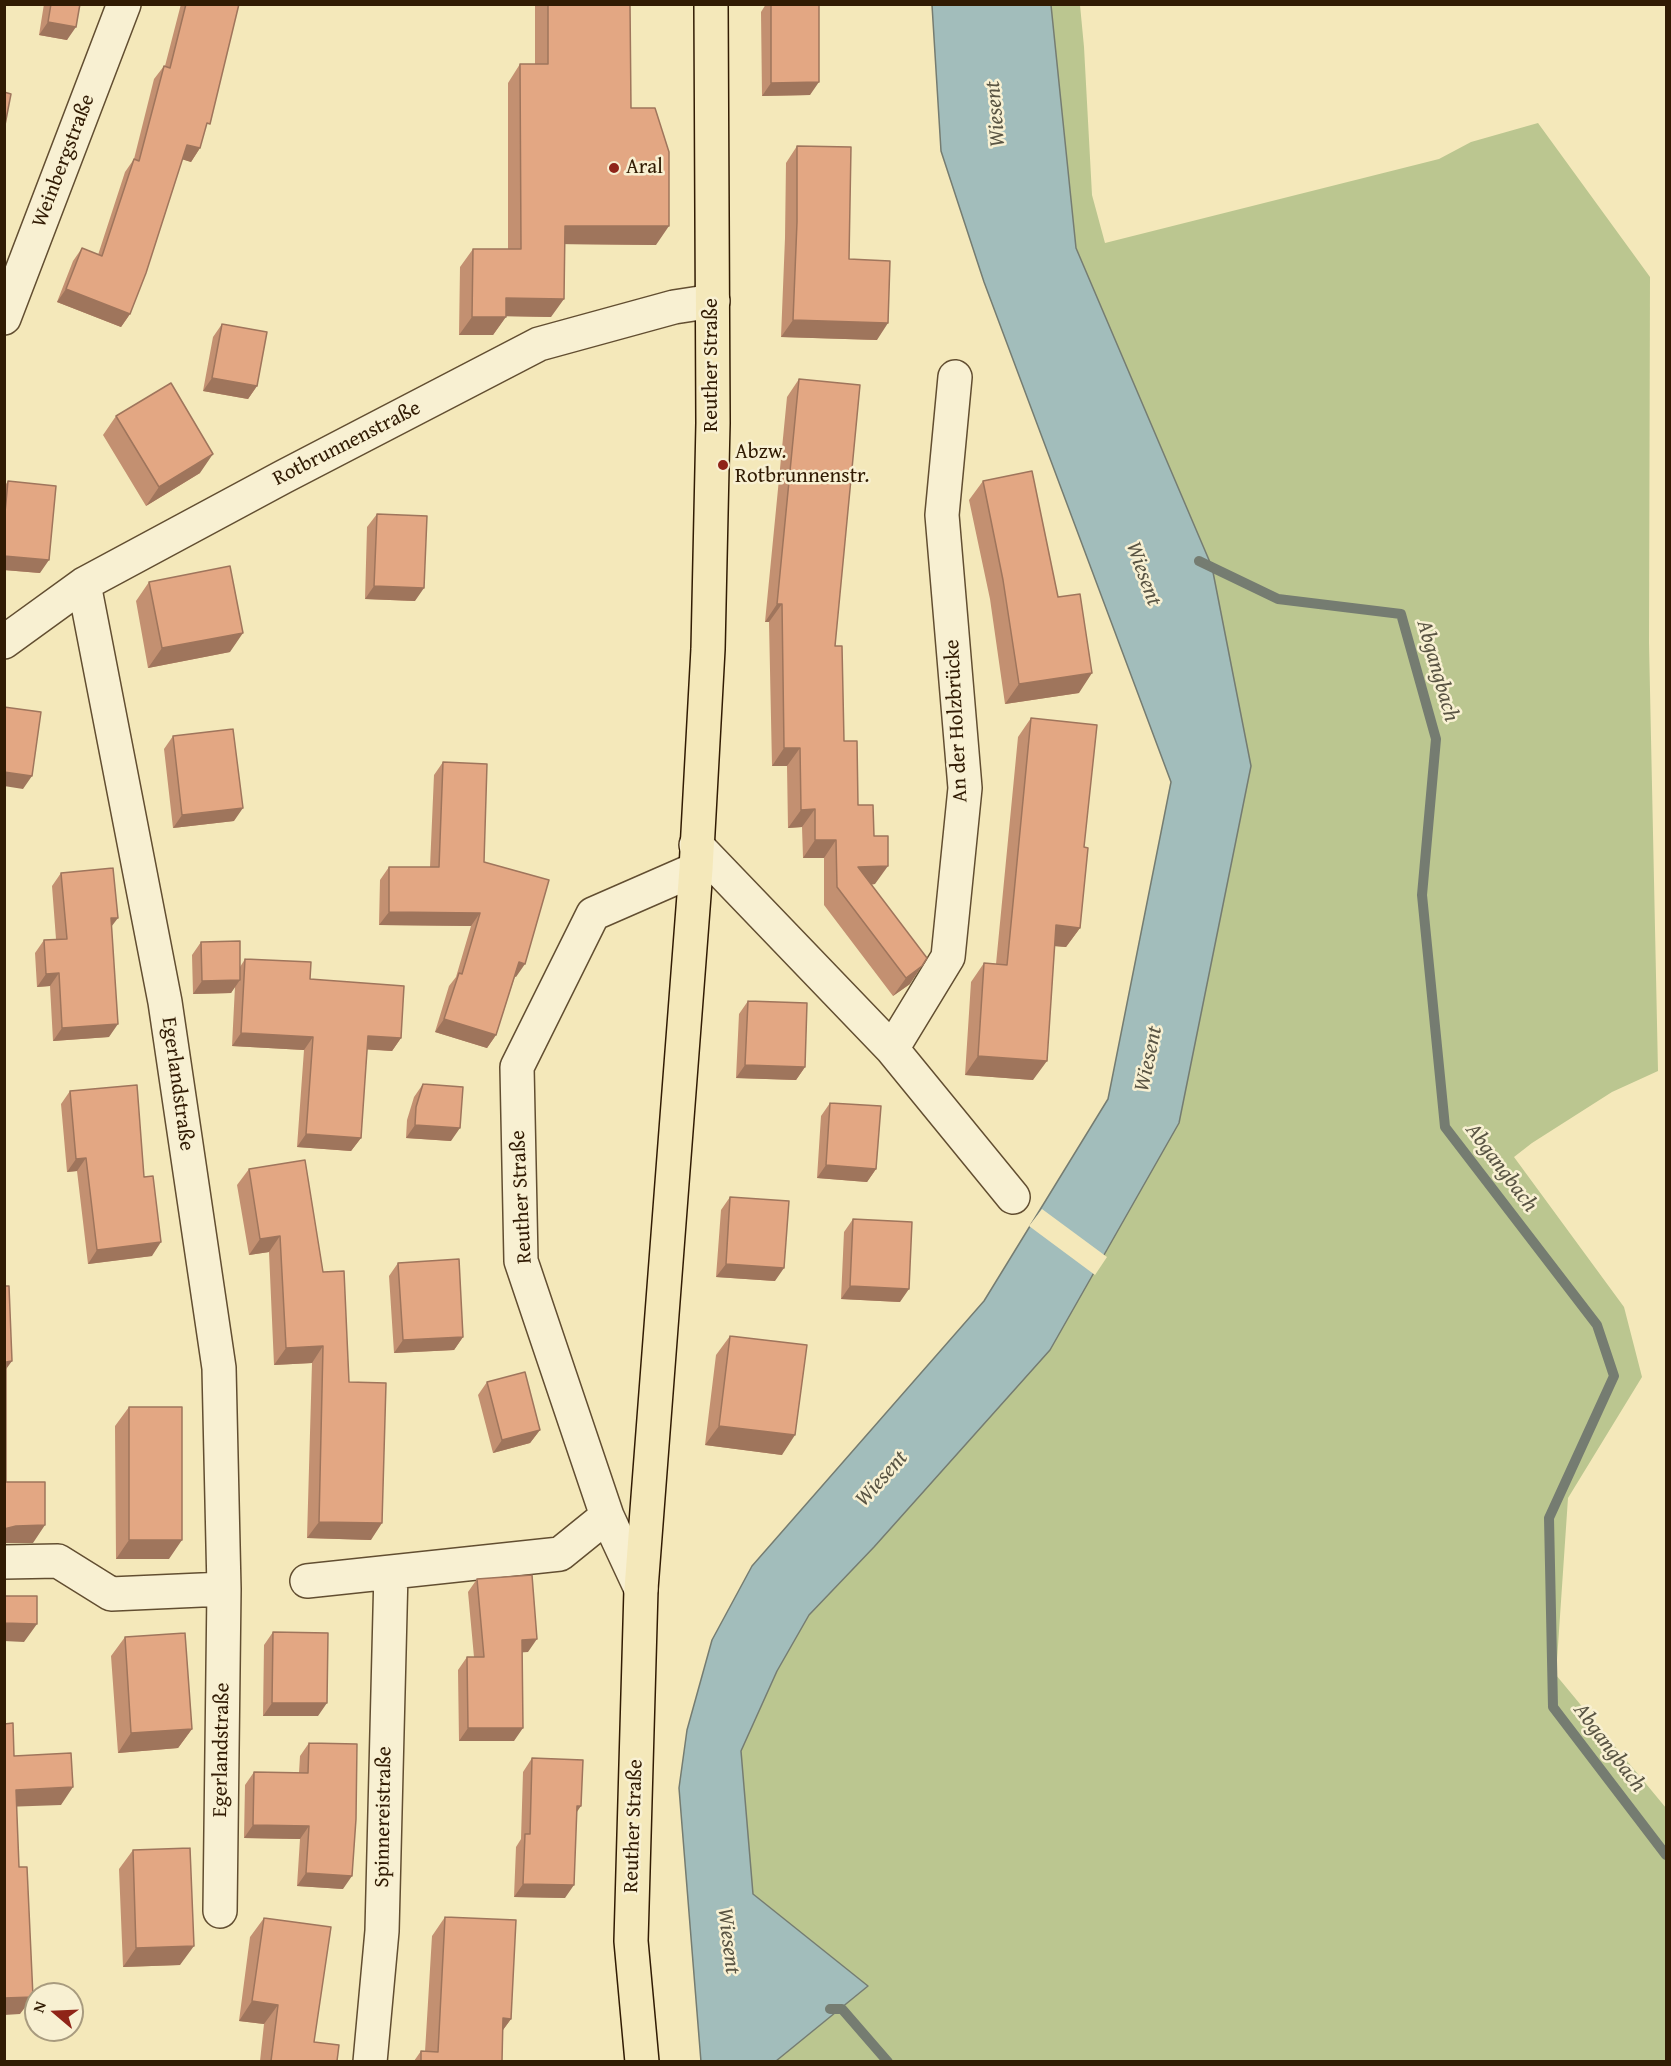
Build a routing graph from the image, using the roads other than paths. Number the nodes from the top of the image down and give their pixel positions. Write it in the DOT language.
graph roads {
  1 [pos="124,4"];
  2 [pos="711,4"];
  3 [pos="713,301"];
  4 [pos="4,318"];
  5 [pos="955,377"];
  6 [pos="84,584"];
  7 [pos="4,642"];
  8 [pos="696,857"];
  9 [pos="892,1049"];
  10 [pos="1013,1197"];
  11 [pos="607,1516"];
  12 [pos="4,1562"];
  13 [pos="391,1572"];
  14 [pos="307,1581"];
  15 [pos="641,1589"];
  16 [pos="224,1590"];
  17 [pos="220,1911"];
  18 [pos="370,2061"];
  19 [pos="642,2061"];
  1 -- 4 [label="street, Weinbergstraße"];
  2 -- 3 [label="main road, Reuther Straße"];
  3 -- 6 [label="street, Rotbrunnenstraße"];
  3 -- 8 [label="main road, Reuther Straße"];
  5 -- 9 [label="street, An der Holzbrücke"];
  6 -- 7 [label="street, Rotbrunnenstraße"];
  6 -- 16 [label="street, Egerlandstraße"];
  8 -- 9 [label="street"];
  8 -- 11 [label="street, Reuther Straße"];
  8 -- 15 [label="main road, Reuther Straße"];
  9 -- 10 [label="street"];
  11 -- 13 [label="street"];
  11 -- 15 [label="street, Reuther Straße"];
  12 -- 16 [label="street"];
  13 -- 14 [label="street"];
  13 -- 18 [label="street, Spinnereistraße"];
  15 -- 19 [label="main road, Reuther Straße"];
  16 -- 17 [label="street, Egerlandstraße"];
}
